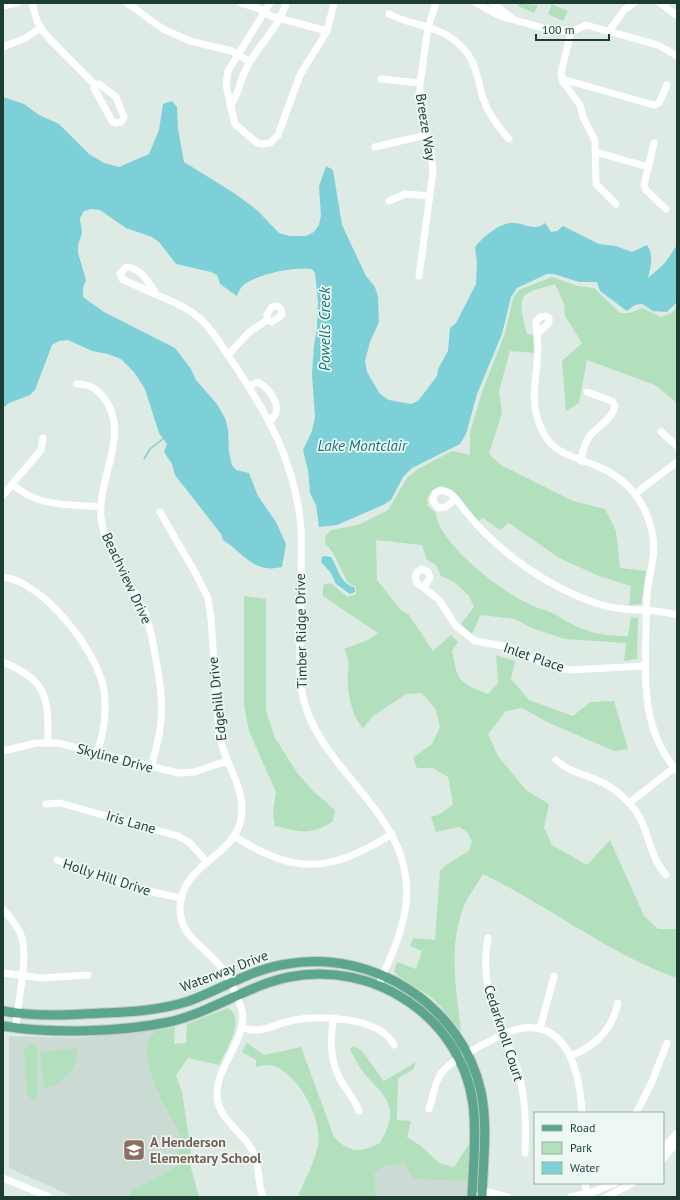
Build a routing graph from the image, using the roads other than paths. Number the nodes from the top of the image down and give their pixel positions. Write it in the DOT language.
graph roads {
  1 [pos="17,3"];
  2 [pos="32,3"];
  3 [pos="127,3"];
  4 [pos="241,3"];
  5 [pos="270,3"];
  6 [pos="286,3"];
  7 [pos="334,3"];
  8 [pos="436,3"];
  9 [pos="476,3"];
  10 [pos="492,3"];
  11 [pos="634,3"];
  12 [pos="660,3"];
  13 [pos="249,4"];
  14 [pos="3,6"];
  15 [pos="265,12"];
  16 [pos="389,14"];
  17 [pos="676,15"];
  18 [pos="280,19"];
  19 [pos="513,19"];
  20 [pos="40,28"];
  21 [pos="428,28"];
  22 [pos="327,30"];
  23 [pos="609,31"];
  24 [pos="571,32"];
  25 [pos="3,47"];
  26 [pos="238,54"];
  27 [pos="677,56"];
  28 [pos="250,62"];
  29 [pos="381,79"];
  30 [pos="562,79"];
  31 [pos="420,83"];
  32 [pos="95,85"];
  33 [pos="667,85"];
  34 [pos="230,106"];
  35 [pos="426,135"];
  36 [pos="509,139"];
  37 [pos="654,143"];
  38 [pos="374,147"];
  39 [pos="596,152"];
  40 [pos="648,167"];
  41 [pos="430,196"];
  42 [pos="388,201"];
  43 [pos="616,204"];
  44 [pos="666,209"];
  45 [pos="419,276"];
  46 [pos="157,295"];
  47 [pos="267,320"];
  48 [pos="537,334"];
  49 [pos="228,355"];
  50 [pos="77,384"];
  51 [pos="249,386"];
  52 [pos="587,392"];
  53 [pos="270,420"];
  54 [pos="661,432"];
  55 [pos="43,438"];
  56 [pos="677,446"];
  57 [pos="581,461"];
  58 [pos="677,462"];
  59 [pos="12,484"];
  60 [pos="635,494"];
  61 [pos="3,495"];
  62 [pos="456,499"];
  63 [pos="101,507"];
  64 [pos="160,512"];
  65 [pos="3,577"];
  66 [pos="424,588"];
  67 [pos="646,611"];
  68 [pos="677,615"];
  69 [pos="3,662"];
  70 [pos="644,666"];
  71 [pos="48,742"];
  72 [pos="3,751"];
  73 [pos="98,754"];
  74 [pos="556,760"];
  75 [pos="227,761"];
  76 [pos="150,767"];
  77 [pos="676,770"];
  78 [pos="629,803"];
  79 [pos="46,804"];
  80 [pos="392,834"];
  81 [pos="234,836"];
  82 [pos="57,860"];
  83 [pos="207,862"];
  84 [pos="666,875"];
  85 [pos="182,898"];
  86 [pos="3,909"];
  87 [pos="488,938"];
  88 [pos="3,974"];
  89 [pos="88,975"];
  90 [pos="382,975"];
  91 [pos="21,976"];
  92 [pos="554,976"];
  93 [pos="231,984"];
  94 [pos="379,984"];
  95 [pos="237,997"];
  96 [pos="618,1003"];
  97 [pos="3,1011"];
  98 [pos="16,1013"];
  99 [pos="332,1018"];
  100 [pos="3,1026"];
  101 [pos="242,1027"];
  102 [pos="16,1028"];
  103 [pos="540,1030"];
  104 [pos="503,1034"];
  105 [pos="667,1043"];
  106 [pos="394,1045"];
  107 [pos="467,1054"];
  108 [pos="571,1056"];
  109 [pos="458,1059"];
  110 [pos="429,1109"];
  111 [pos="359,1110"];
  112 [pos="582,1112"];
  113 [pos="637,1112"];
  114 [pos="677,1133"];
  115 [pos="677,1142"];
  116 [pos="664,1147"];
  117 [pos="525,1153"];
  118 [pos="664,1158"];
  119 [pos="3,1178"];
  120 [pos="585,1184"];
  121 [pos="613,1184"];
  122 [pos="631,1184"];
  123 [pos="587,1195"];
  124 [pos="472,1196"];
  125 [pos="49,1197"];
  126 [pos="263,1197"];
  127 [pos="482,1197"];
  128 [pos="508,1197"];
  129 [pos="572,1197"];
  130 [pos="606,1197"];
  1 -- 14 [label="street"];
  2 -- 20 [label="street"];
  3 -- 26 [label="street"];
  4 -- 13 [label="street"];
  5 -- 15 [label="street"];
  6 -- 18 [label="street"];
  7 -- 22 [label="street"];
  8 -- 21 [label="street, Breeze Way"];
  9 -- 19 [label="street"];
  10 -- 19 [label="street"];
  11 -- 23 [label="street"];
  12 -- 17 [label="street"];
  13 -- 15 [label="street"];
  15 -- 18 [label="street"];
  15 -- 26 [label="street"];
  16 -- 21 [label="street"];
  18 -- 22 [label="street"];
  18 -- 28 [label="street"];
  19 -- 24 [label="street"];
  20 -- 25 [label="street"];
  20 -- 32 [label="street"];
  21 -- 31 [label="street, Breeze Way"];
  21 -- 36 [label="street"];
  22 -- 34 [label="street"];
  23 -- 24 [label="street"];
  23 -- 27 [label="street"];
  24 -- 30 [label="street"];
  26 -- 28 [label="street"];
  26 -- 34 [label="street"];
  28 -- 34 [label="street"];
  29 -- 31 [label="street"];
  30 -- 33 [label="street"];
  30 -- 39 [label="street"];
  31 -- 35 [label="street, Breeze Way"];
  32 -- 32 [label="street"];
  35 -- 38 [label="street"];
  35 -- 41 [label="street, Breeze Way"];
  37 -- 40 [label="street"];
  39 -- 40 [label="street"];
  39 -- 43 [label="street"];
  40 -- 44 [label="street"];
  41 -- 42 [label="street"];
  41 -- 45 [label="street, Breeze Way"];
  46 -- 46 [label="street, Timber Ridge Drive"];
  46 -- 49 [label="street, Timber Ridge Drive"];
  47 -- 49 [label="street"];
  48 -- 57 [label="street"];
  49 -- 51 [label="street, Timber Ridge Drive"];
  50 -- 63 [label="street, Beachview Drive"];
  51 -- 53 [label="street, Timber Ridge Drive"];
  51 -- 53 [label="street"];
  52 -- 57 [label="street"];
  53 -- 80 [label="street, Timber Ridge Drive"];
  54 -- 56 [label="street"];
  55 -- 59 [label="street"];
  57 -- 60 [label="street"];
  58 -- 60 [label="street"];
  59 -- 61 [label="street"];
  59 -- 63 [label="street"];
  60 -- 67 [label="street"];
  62 -- 67 [label="street"];
  63 -- 76 [label="street, Beachview Drive"];
  64 -- 75 [label="street, Edgehill Drive"];
  65 -- 73 [label="street"];
  66 -- 70 [label="street, Inlet Place"];
  67 -- 68 [label="street"];
  67 -- 70 [label="street"];
  69 -- 71 [label="street"];
  70 -- 77 [label="street"];
  71 -- 72 [label="street, Skyline Drive"];
  71 -- 73 [label="street, Skyline Drive"];
  73 -- 76 [label="street, Skyline Drive"];
  74 -- 78 [label="street"];
  75 -- 76 [label="street, Skyline Drive"];
  75 -- 81 [label="street, Edgehill Drive"];
  77 -- 78 [label="street"];
  78 -- 84 [label="street"];
  79 -- 83 [label="street, Iris Lane"];
  80 -- 81 [label="street"];
  80 -- 90 [label="street, Timber Ridge Drive"];
  81 -- 83 [label="street, Edgehill Drive"];
  82 -- 85 [label="street, Holly Hill Drive"];
  83 -- 85 [label="street, Edgehill Drive"];
  85 -- 93 [label="street, Edgehill Drive"];
  86 -- 91 [label="street"];
  87 -- 104 [label="street, Cedarknoll Court"];
  88 -- 91 [label="street"];
  89 -- 91 [label="street"];
  90 -- 93 [label="main road, Waterway Drive"];
  90 -- 94 [label="street, Timber Ridge Drive"];
  90 -- 107 [label="main road, Waterway Drive"];
  91 -- 98 [label="street"];
  92 -- 103 [label="street"];
  93 -- 95 [label="street, Edgehill Drive"];
  93 -- 98 [label="main road, Waterway Drive"];
  94 -- 95 [label="main road, Waterway Drive"];
  94 -- 109 [label="main road, Waterway Drive"];
  95 -- 101 [label="street, Edgehill Drive"];
  95 -- 102 [label="main road, Waterway Drive"];
  96 -- 108 [label="street"];
  97 -- 98 [label="main road, Waterway Drive"];
  98 -- 102 [label="street"];
  99 -- 101 [label="street"];
  99 -- 106 [label="street"];
  99 -- 111 [label="street"];
  100 -- 102 [label="main road, Waterway Drive"];
  101 -- 126 [label="street"];
  103 -- 104 [label="street"];
  103 -- 108 [label="street"];
  104 -- 107 [label="street"];
  104 -- 117 [label="street, Cedarknoll Court"];
  105 -- 113 [label="street"];
  107 -- 109 [label="street"];
  107 -- 127 [label="main road, Waterway Drive"];
  108 -- 112 [label="street"];
  109 -- 110 [label="street"];
  109 -- 124 [label="main road, Waterway Drive"];
  114 -- 116 [label="street"];
  115 -- 118 [label="street"];
  119 -- 125 [label="street"];
  120 -- 123 [label="street"];
  121 -- 123 [label="street"];
  122 -- 130 [label="street"];
  123 -- 129 [label="street"];
  124 -- 127 [label="street"];
  127 -- 128 [label="street"];
}
